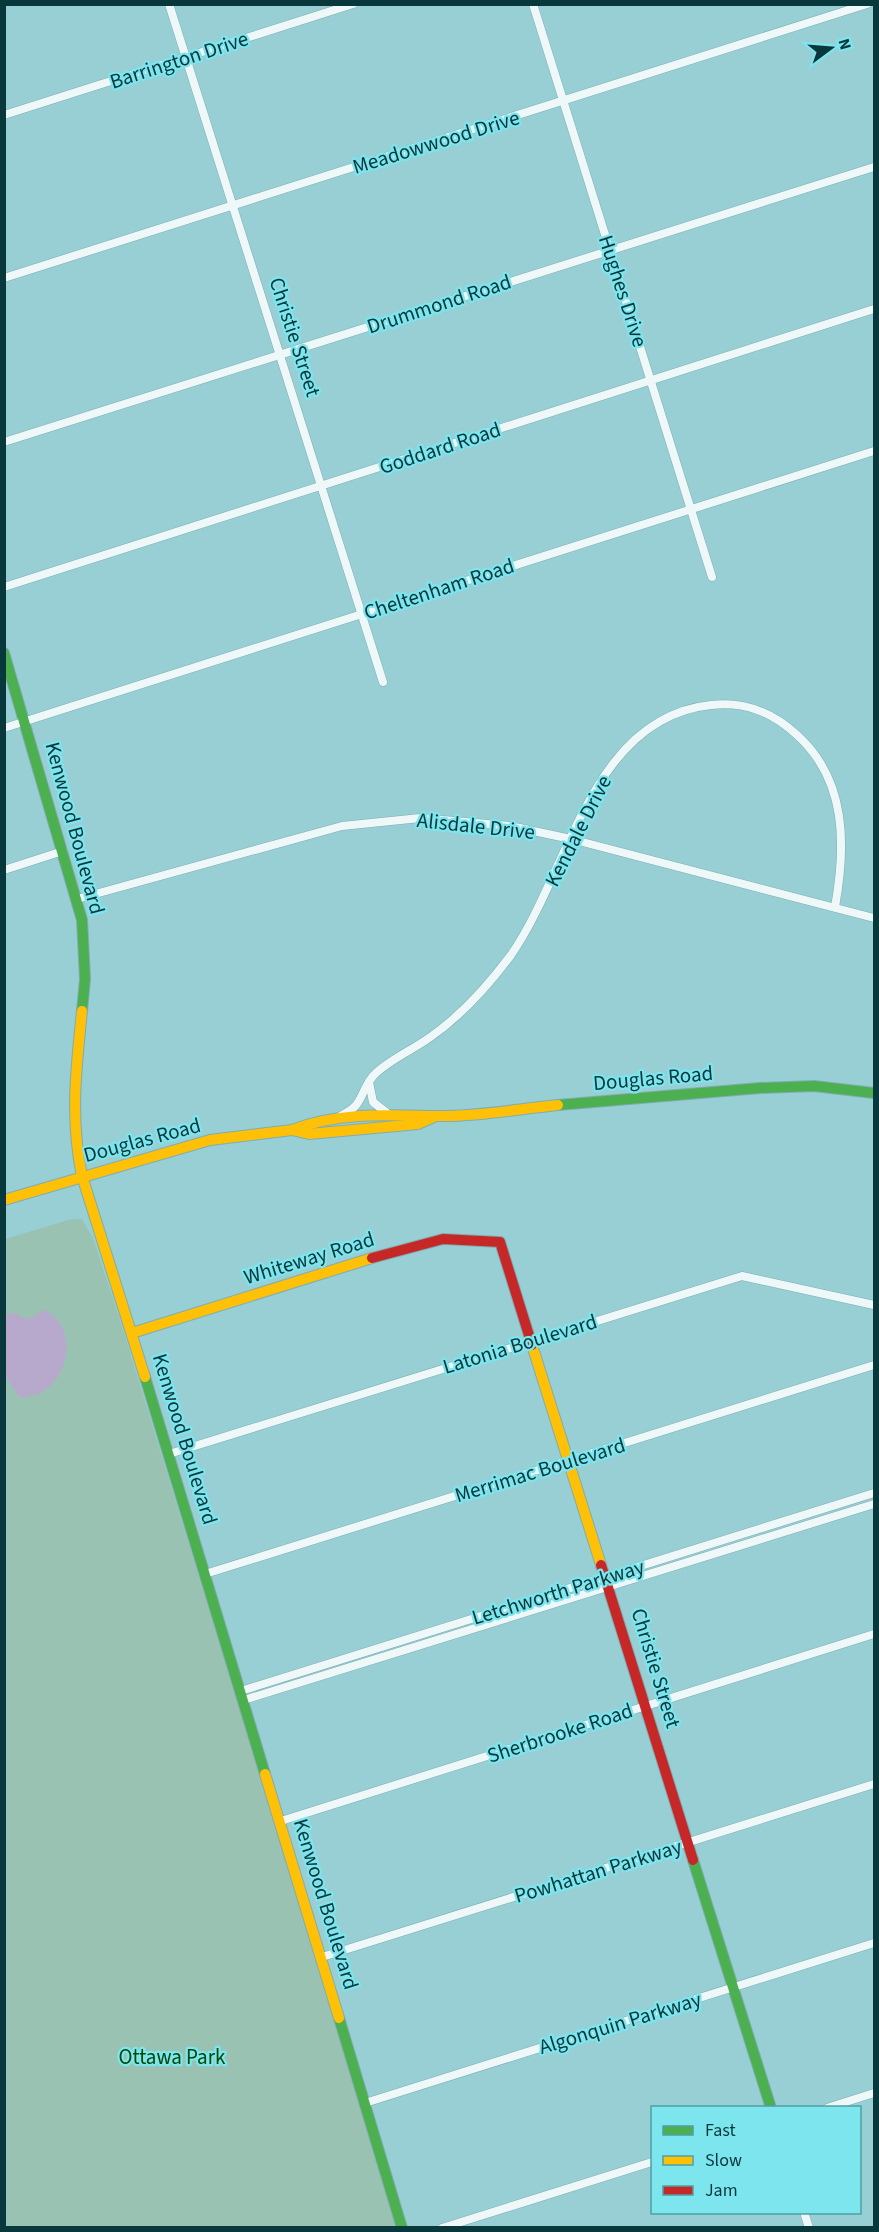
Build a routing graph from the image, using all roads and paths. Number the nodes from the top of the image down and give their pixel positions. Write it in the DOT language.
graph roads {
  1 [pos="169,4"];
  2 [pos="353,4"];
  3 [pos="533,4"];
  4 [pos="867,4"];
  5 [pos="186,57"];
  6 [pos="564,102"];
  7 [pos="4,115"];
  8 [pos="874,167"];
  9 [pos="233,206"];
  10 [pos="610,250"];
  11 [pos="4,278"];
  12 [pos="874,309"];
  13 [pos="280,354"];
  14 [pos="652,380"];
  15 [pos="4,442"];
  16 [pos="874,452"];
  17 [pos="322,486"];
  18 [pos="690,509"];
  19 [pos="712,577"];
  20 [pos="4,587"];
  21 [pos="361,614"];
  22 [pos="4,653"];
  23 [pos="383,682"];
  24 [pos="25,721"];
  25 [pos="4,728"];
  26 [pos="571,839"];
  27 [pos="63,851"];
  28 [pos="4,870"];
  29 [pos="77,898"];
  30 [pos="835,907"];
  31 [pos="874,918"];
  32 [pos="369,1080"];
  33 [pos="874,1093"];
  34 [pos="391,1115"];
  35 [pos="434,1116"];
  36 [pos="335,1119"];
  37 [pos="292,1130"];
  38 [pos="82,1176"];
  39 [pos="4,1200"];
  40 [pos="500,1242"];
  41 [pos="874,1305"];
  42 [pos="132,1333"];
  43 [pos="533,1341"];
  44 [pos="874,1365"];
  45 [pos="170,1454"];
  46 [pos="570,1461"];
  47 [pos="874,1493"];
  48 [pos="874,1504"];
  49 [pos="205,1574"];
  50 [pos="608,1581"];
  51 [pos="874,1634"];
  52 [pos="242,1695"];
  53 [pos="648,1705"];
  54 [pos="874,1784"];
  55 [pos="280,1821"];
  56 [pos="690,1842"];
  57 [pos="874,1943"];
  58 [pos="322,1957"];
  59 [pos="734,1987"];
  60 [pos="874,2093"];
  61 [pos="365,2103"];
  62 [pos="770,2106"];
  63 [pos="833,2106"];
  64 [pos="651,2162"];
  65 [pos="402,2228"];
  66 [pos="442,2228"];
  1 -- 5 [label="street, Christie Street"];
  2 -- 5 [label="street, Barrington Drive"];
  3 -- 6 [label="street, Hughes Drive"];
  4 -- 6 [label="street, Meadowwood Drive"];
  5 -- 7 [label="street, Barrington Drive"];
  5 -- 9 [label="street, Christie Street"];
  6 -- 9 [label="street, Meadowwood Drive"];
  6 -- 10 [label="street, Hughes Drive"];
  8 -- 10 [label="street, Drummond Road"];
  9 -- 11 [label="street, Meadowwood Drive"];
  9 -- 13 [label="street, Christie Street"];
  10 -- 13 [label="street, Drummond Road"];
  10 -- 14 [label="street, Hughes Drive"];
  12 -- 14 [label="street, Goddard Road"];
  13 -- 15 [label="street, Drummond Road"];
  13 -- 17 [label="street, Christie Street"];
  14 -- 17 [label="street, Goddard Road"];
  14 -- 18 [label="street, Hughes Drive"];
  16 -- 18 [label="street, Cheltenham Road"];
  17 -- 20 [label="street, Goddard Road"];
  17 -- 21 [label="street, Christie Street"];
  18 -- 19 [label="street, Hughes Drive"];
  18 -- 21 [label="street, Cheltenham Road"];
  21 -- 23 [label="street, Christie Street"];
  21 -- 24 [label="street, Cheltenham Road"];
  22 -- 24 [label="street, Kenwood Boulevard"];
  24 -- 25 [label="street, Cheltenham Road"];
  24 -- 27 [label="street, Kenwood Boulevard"];
  26 -- 29 [label="street, Alisdale Drive"];
  26 -- 30 [label="street, Alisdale Drive"];
  26 -- 30 [label="street, Kendale Drive"];
  26 -- 32 [label="street, Kendale Drive"];
  27 -- 28 [label="street"];
  27 -- 29 [label="street, Kenwood Boulevard"];
  29 -- 38 [label="street, Kenwood Boulevard"];
  30 -- 31 [label="street, Alisdale Drive"];
  32 -- 34 [label="street"];
  32 -- 36 [label="street, Kendale Drive"];
  33 -- 35 [label="street, Douglas Road"];
  34 -- 35 [label="street, Douglas Road"];
  34 -- 36 [label="street, Douglas Road"];
  35 -- 37 [label="street, Douglas Road"];
  36 -- 37 [label="street, Douglas Road"];
  37 -- 38 [label="street, Douglas Road"];
  38 -- 39 [label="street, Douglas Road"];
  38 -- 42 [label="street, Kenwood Boulevard"];
  40 -- 42 [label="street, Whiteway Road"];
  40 -- 43 [label="street, Christie Street"];
  41 -- 43 [label="street, Latonia Boulevard"];
  42 -- 45 [label="street, Kenwood Boulevard"];
  43 -- 45 [label="street, Latonia Boulevard"];
  43 -- 46 [label="street, Christie Street"];
  44 -- 46 [label="street, Merrimac Boulevard"];
  45 -- 49 [label="street, Kenwood Boulevard"];
  46 -- 49 [label="street, Merrimac Boulevard"];
  46 -- 50 [label="street, Christie Street"];
  47 -- 50 [label="street, Letchworth Parkway"];
  48 -- 50 [label="street, Letchworth Parkway"];
  49 -- 52 [label="street, Kenwood Boulevard"];
  50 -- 52 [label="street, Letchworth Parkway"];
  50 -- 53 [label="street, Christie Street"];
  51 -- 53 [label="street, Sherbrooke Road"];
  52 -- 55 [label="street, Kenwood Boulevard"];
  53 -- 55 [label="street, Sherbrooke Road"];
  53 -- 56 [label="street, Christie Street"];
  54 -- 56 [label="street, Powhattan Parkway"];
  55 -- 58 [label="street, Kenwood Boulevard"];
  56 -- 58 [label="street, Powhattan Parkway"];
  56 -- 59 [label="street, Christie Street"];
  57 -- 59 [label="street, Algonquin Parkway"];
  58 -- 61 [label="street, Kenwood Boulevard"];
  59 -- 61 [label="street, Algonquin Parkway"];
  59 -- 62 [label="street, Christie Street"];
  60 -- 63 [label="street"];
  61 -- 65 [label="street, Kenwood Boulevard"];
  64 -- 66 [label="street"];
}
